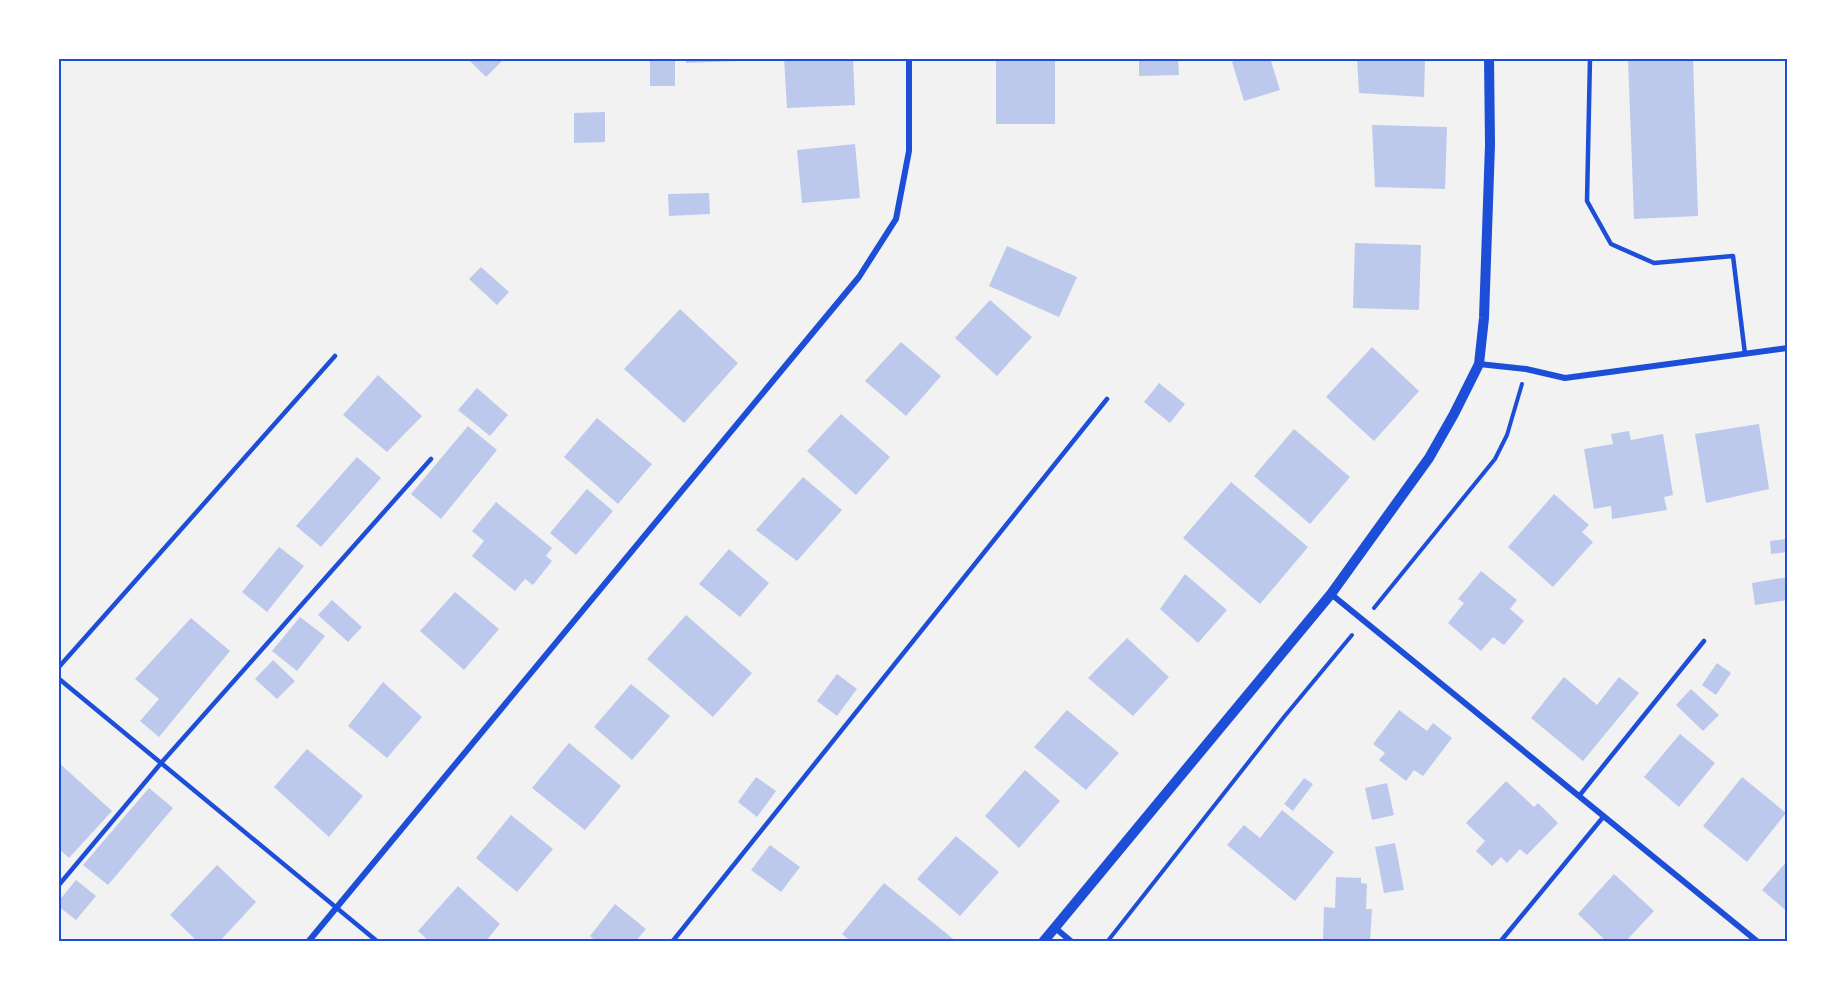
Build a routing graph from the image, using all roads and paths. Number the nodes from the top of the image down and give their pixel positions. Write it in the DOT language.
graph roads {
  1 [pos="909,58"];
  2 [pos="1489,58"];
  3 [pos="1590,58"];
  4 [pos="1788,348"];
  5 [pos="1745,354"];
  6 [pos="335,356"];
  7 [pos="1479,364"];
  8 [pos="1526,369"];
  9 [pos="1107,399"];
  10 [pos="431,459"];
  11 [pos="1331,594"];
  12 [pos="1364,621"];
  13 [pos="1704,641"];
  14 [pos="58,668"];
  15 [pos="58,678"];
  16 [pos="162,762"];
  17 [pos="1579,796"];
  18 [pos="1604,816"];
  19 [pos="58,886"];
  20 [pos="337,907"];
  21 [pos="1054,927"];
  22 [pos="308,942"];
  23 [pos="378,942"];
  24 [pos="672,942"];
  25 [pos="1043,942"];
  26 [pos="1072,942"];
  27 [pos="1107,942"];
  28 [pos="1500,942"];
  29 [pos="1758,942"];
  1 -- 20 [label="street"];
  2 -- 7 [label="street"];
  3 -- 5 [label="lane"];
  4 -- 5 [label="street"];
  5 -- 8 [label="street"];
  6 -- 14 [label="lane"];
  7 -- 8 [label="street"];
  7 -- 11 [label="street"];
  8 -- 12 [label="path"];
  9 -- 24 [label="lane"];
  10 -- 16 [label="lane"];
  11 -- 12 [label="street"];
  11 -- 21 [label="street"];
  12 -- 17 [label="street"];
  12 -- 27 [label="path"];
  13 -- 17 [label="lane"];
  15 -- 16 [label="lane"];
  16 -- 19 [label="lane"];
  16 -- 20 [label="lane"];
  17 -- 18 [label="street"];
  18 -- 28 [label="lane"];
  18 -- 29 [label="street"];
  20 -- 22 [label="street"];
  20 -- 23 [label="lane"];
  21 -- 25 [label="street"];
  21 -- 26 [label="street"];
}
